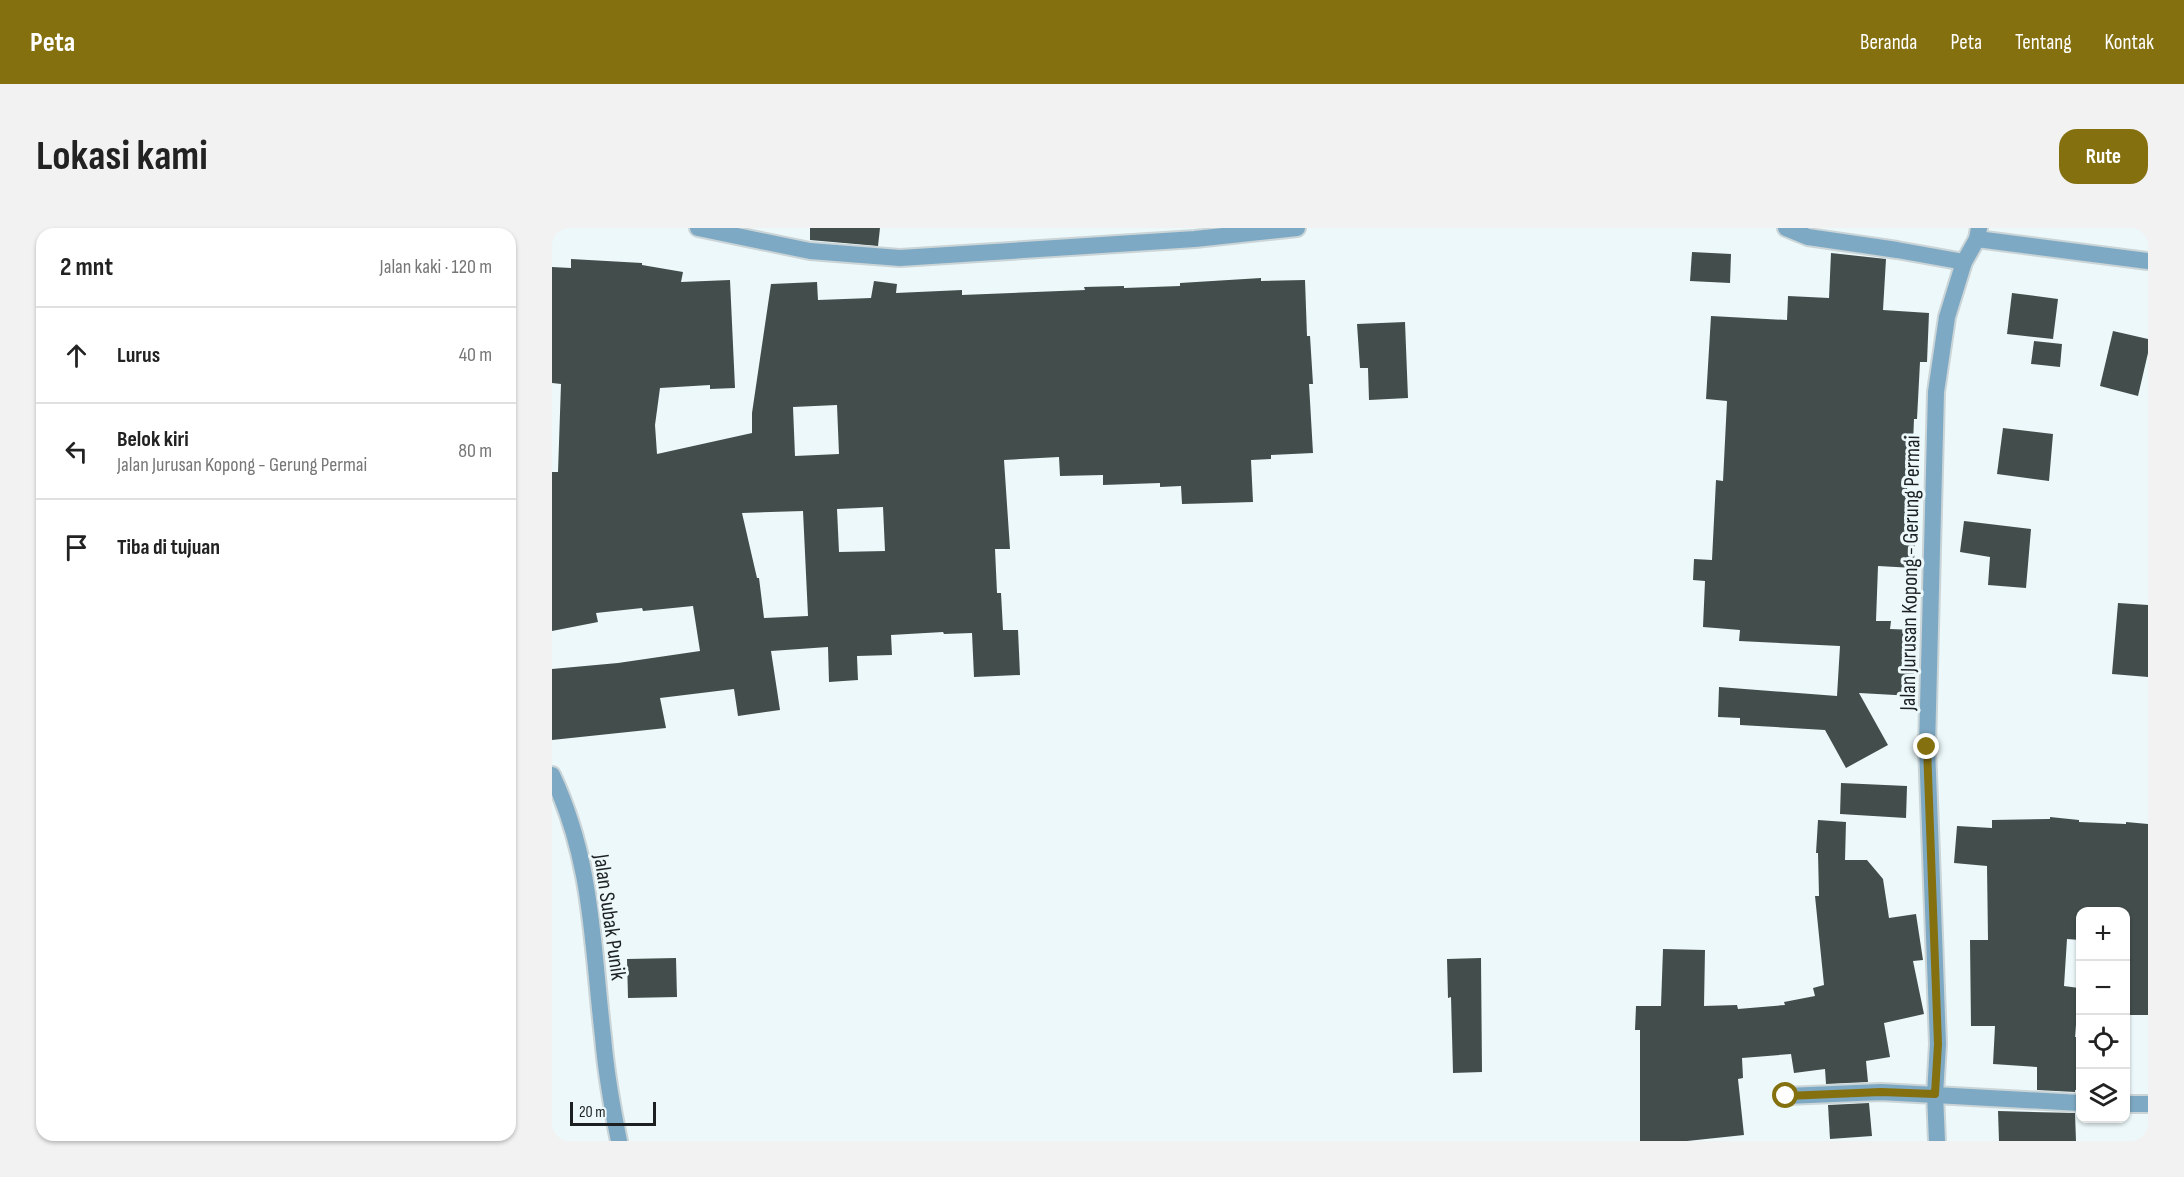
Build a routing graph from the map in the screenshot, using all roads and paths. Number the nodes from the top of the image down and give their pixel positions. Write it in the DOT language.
graph roads {
  1 [pos="698,228"];
  2 [pos="1297,228"];
  3 [pos="1786,228"];
  4 [pos="1978,233"];
  5 [pos="2148,261"];
  6 [pos="1964,262"];
  7 [pos="552,775"];
  8 [pos="1935,1094"];
  9 [pos="1786,1096"];
  10 [pos="2076,1103"];
  11 [pos="2130,1104"];
  12 [pos="2148,1104"];
  13 [pos="619,1141"];
  14 [pos="1937,1141"];
  1 -- 2 [label="street"];
  3 -- 6 [label="street"];
  4 -- 5 [label="street"];
  4 -- 6 [label="street, Jalan Jurusan Kopong - Gerung Permai"];
  6 -- 8 [label="street, Jalan Jurusan Kopong - Gerung Permai"];
  7 -- 13 [label="street, Jalan Subak Punik"];
  8 -- 9 [label="street"];
  8 -- 10 [label="street"];
  8 -- 14 [label="street, Jalan Jurusan Kopong - Gerung Permai"];
  11 -- 12 [label="street"];
}
